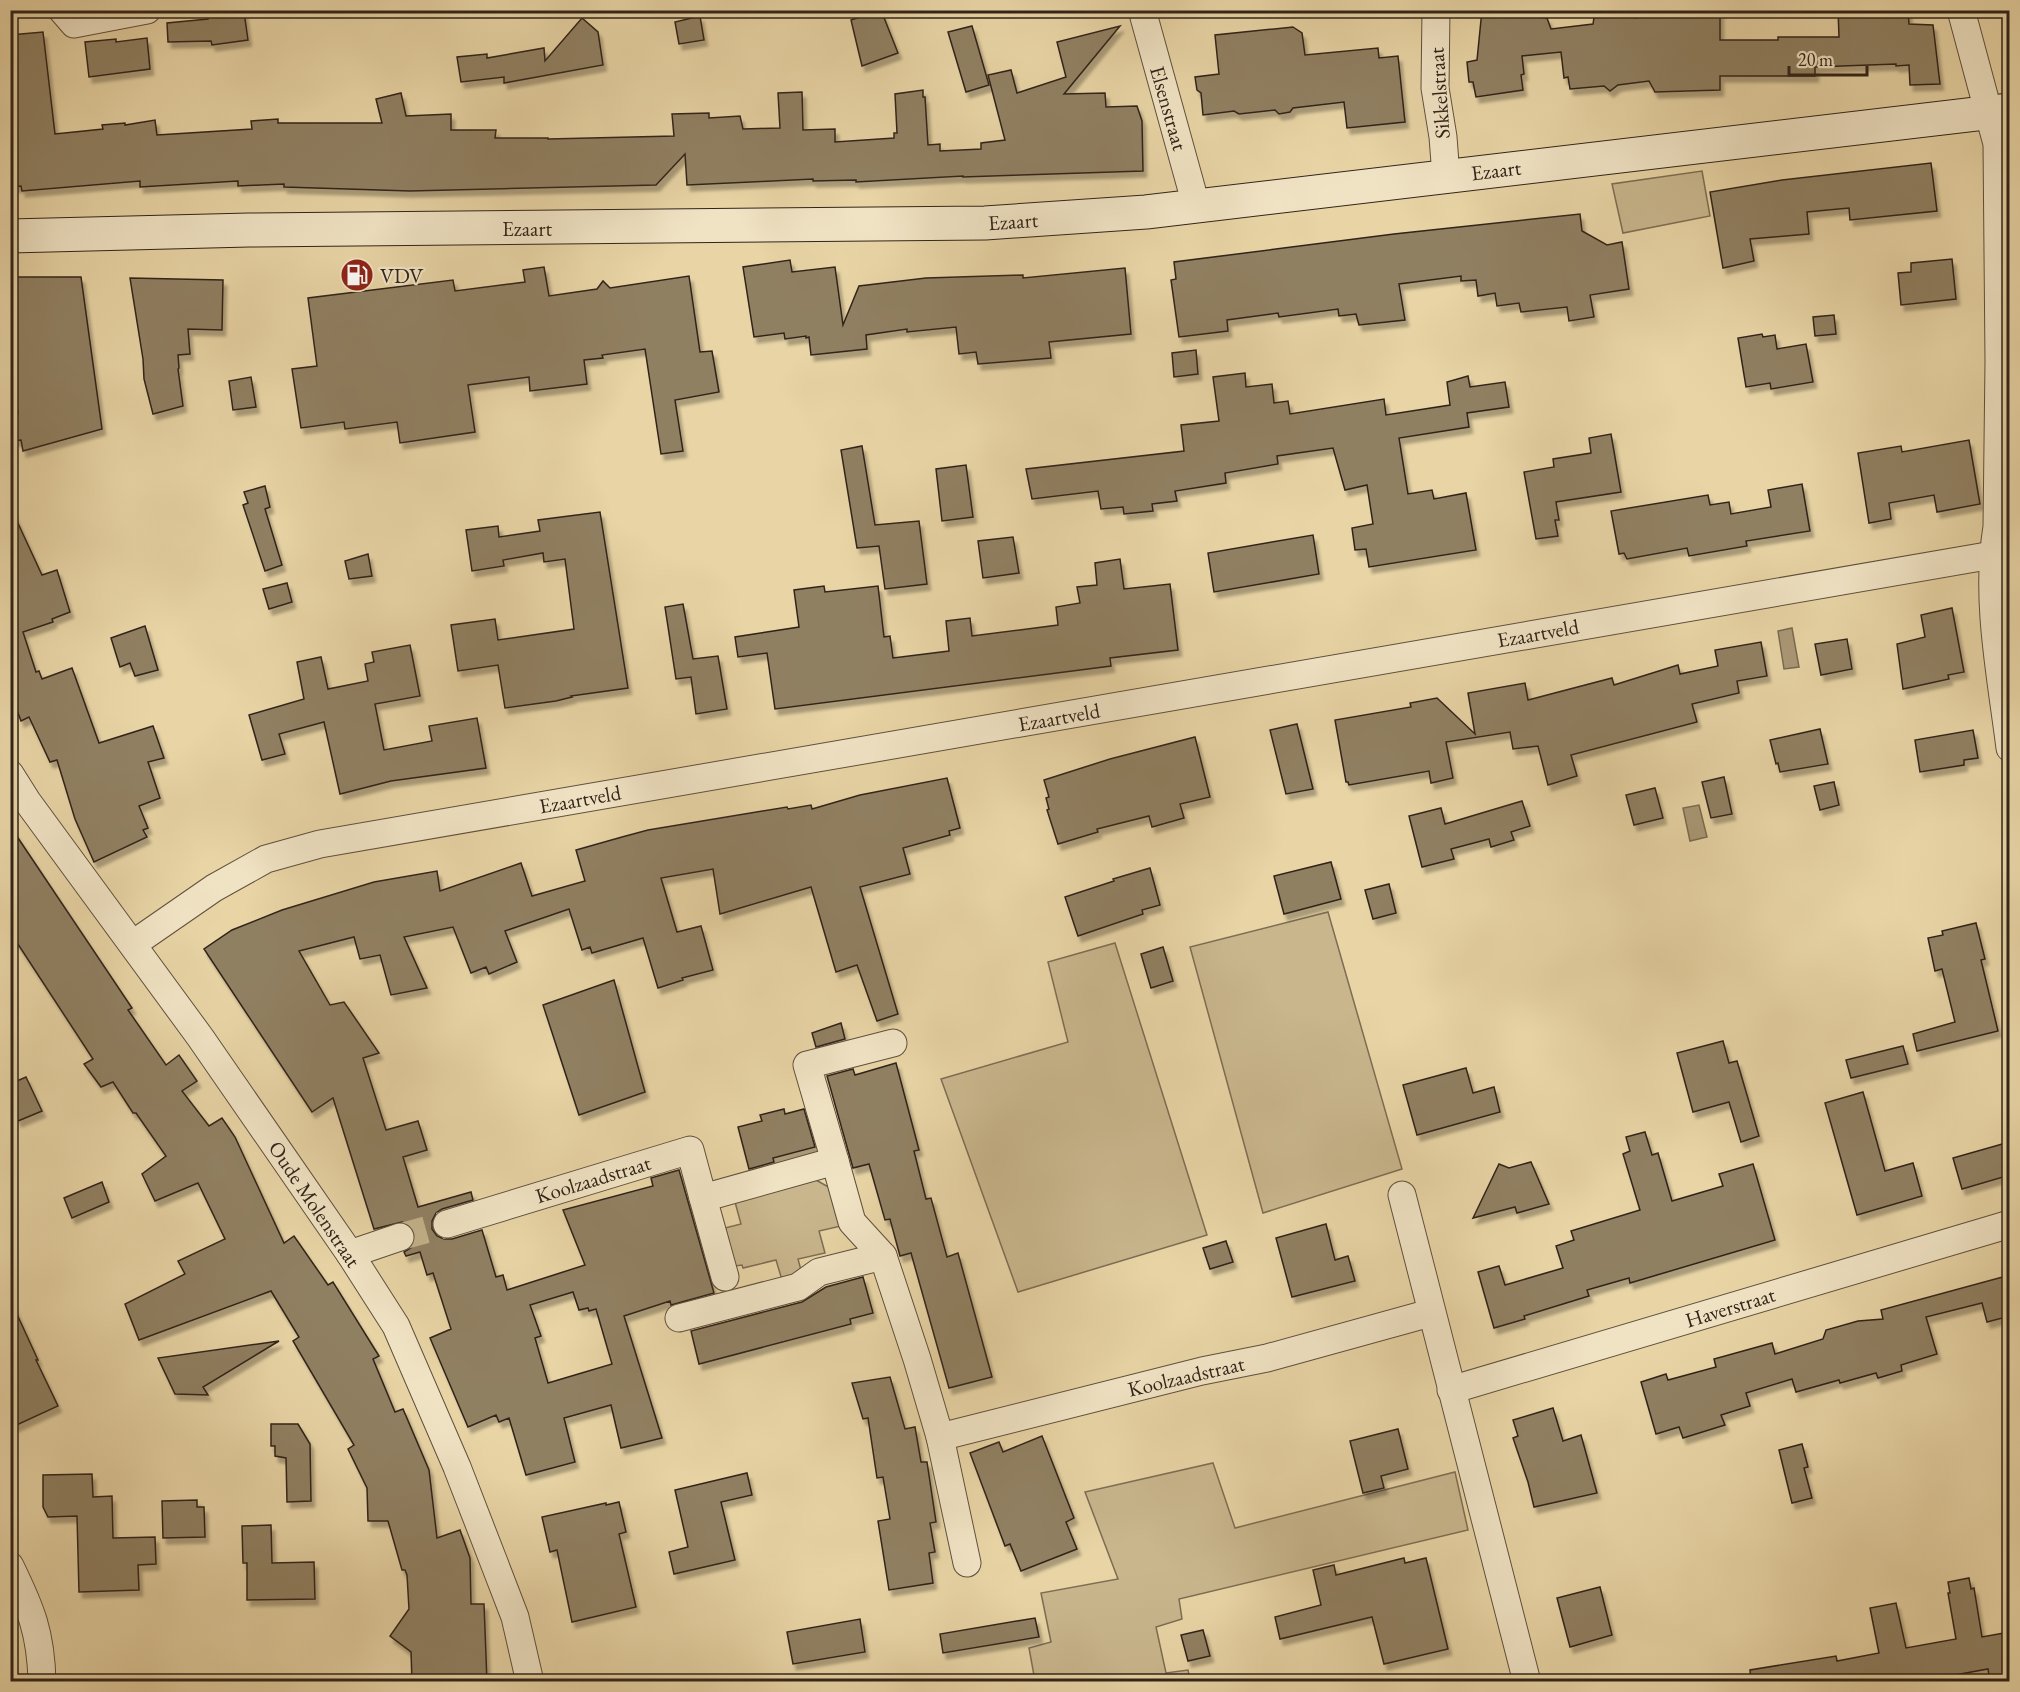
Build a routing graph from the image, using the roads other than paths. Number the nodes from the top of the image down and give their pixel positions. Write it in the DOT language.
graph roads {
  1 [pos="62,10"];
  2 [pos="147,10"];
  3 [pos="1142,10"];
  4 [pos="1436,10"];
  5 [pos="1961,10"];
  6 [pos="1999,111"];
  7 [pos="1446,176"];
  8 [pos="1196,205"];
  9 [pos="10,236"];
  10 [pos="2001,553"];
  11 [pos="2010,748"];
  12 [pos="10,774"];
  13 [pos="133,944"];
  14 [pos="893,1042"];
  15 [pos="835,1161"];
  16 [pos="1402,1196"];
  17 [pos="703,1198"];
  18 [pos="447,1224"];
  19 [pos="2010,1224"];
  20 [pos="400,1237"];
  21 [pos="350,1254"];
  22 [pos="883,1256"];
  23 [pos="725,1277"];
  24 [pos="1430,1313"];
  25 [pos="679,1318"];
  26 [pos="1451,1390"];
  27 [pos="940,1437"];
  28 [pos="967,1563"];
  29 [pos="10,1566"];
  30 [pos="42,1682"];
  31 [pos="530,1682"];
  32 [pos="1527,1682"];
  1 -- 2 [label="street"];
  3 -- 8 [label="street, Elsenstraat"];
  4 -- 7 [label="street, Sikkelstraat"];
  5 -- 6 [label="street"];
  6 -- 7 [label="main road, Ezaart"];
  6 -- 10 [label="street"];
  7 -- 8 [label="main road, Ezaart"];
  8 -- 9 [label="main road, Ezaart"];
  10 -- 11 [label="street"];
  10 -- 13 [label="street, Ezaartveld"];
  12 -- 13 [label="street, Oude Molenstraat"];
  13 -- 21 [label="street, Oude Molenstraat"];
  14 -- 15 [label="street"];
  15 -- 17 [label="street"];
  15 -- 22 [label="street"];
  16 -- 24 [label="street"];
  17 -- 18 [label="street, Koolzaadstraat"];
  17 -- 23 [label="street, Koolzaadstraat"];
  19 -- 26 [label="street, Haverstraat"];
  20 -- 21 [label="street"];
  21 -- 31 [label="street, Oude Molenstraat"];
  22 -- 25 [label="street"];
  22 -- 27 [label="street"];
  24 -- 26 [label="street"];
  24 -- 27 [label="street, Koolzaadstraat"];
  26 -- 32 [label="street"];
  27 -- 28 [label="street"];
  29 -- 30 [label="street"];
}
